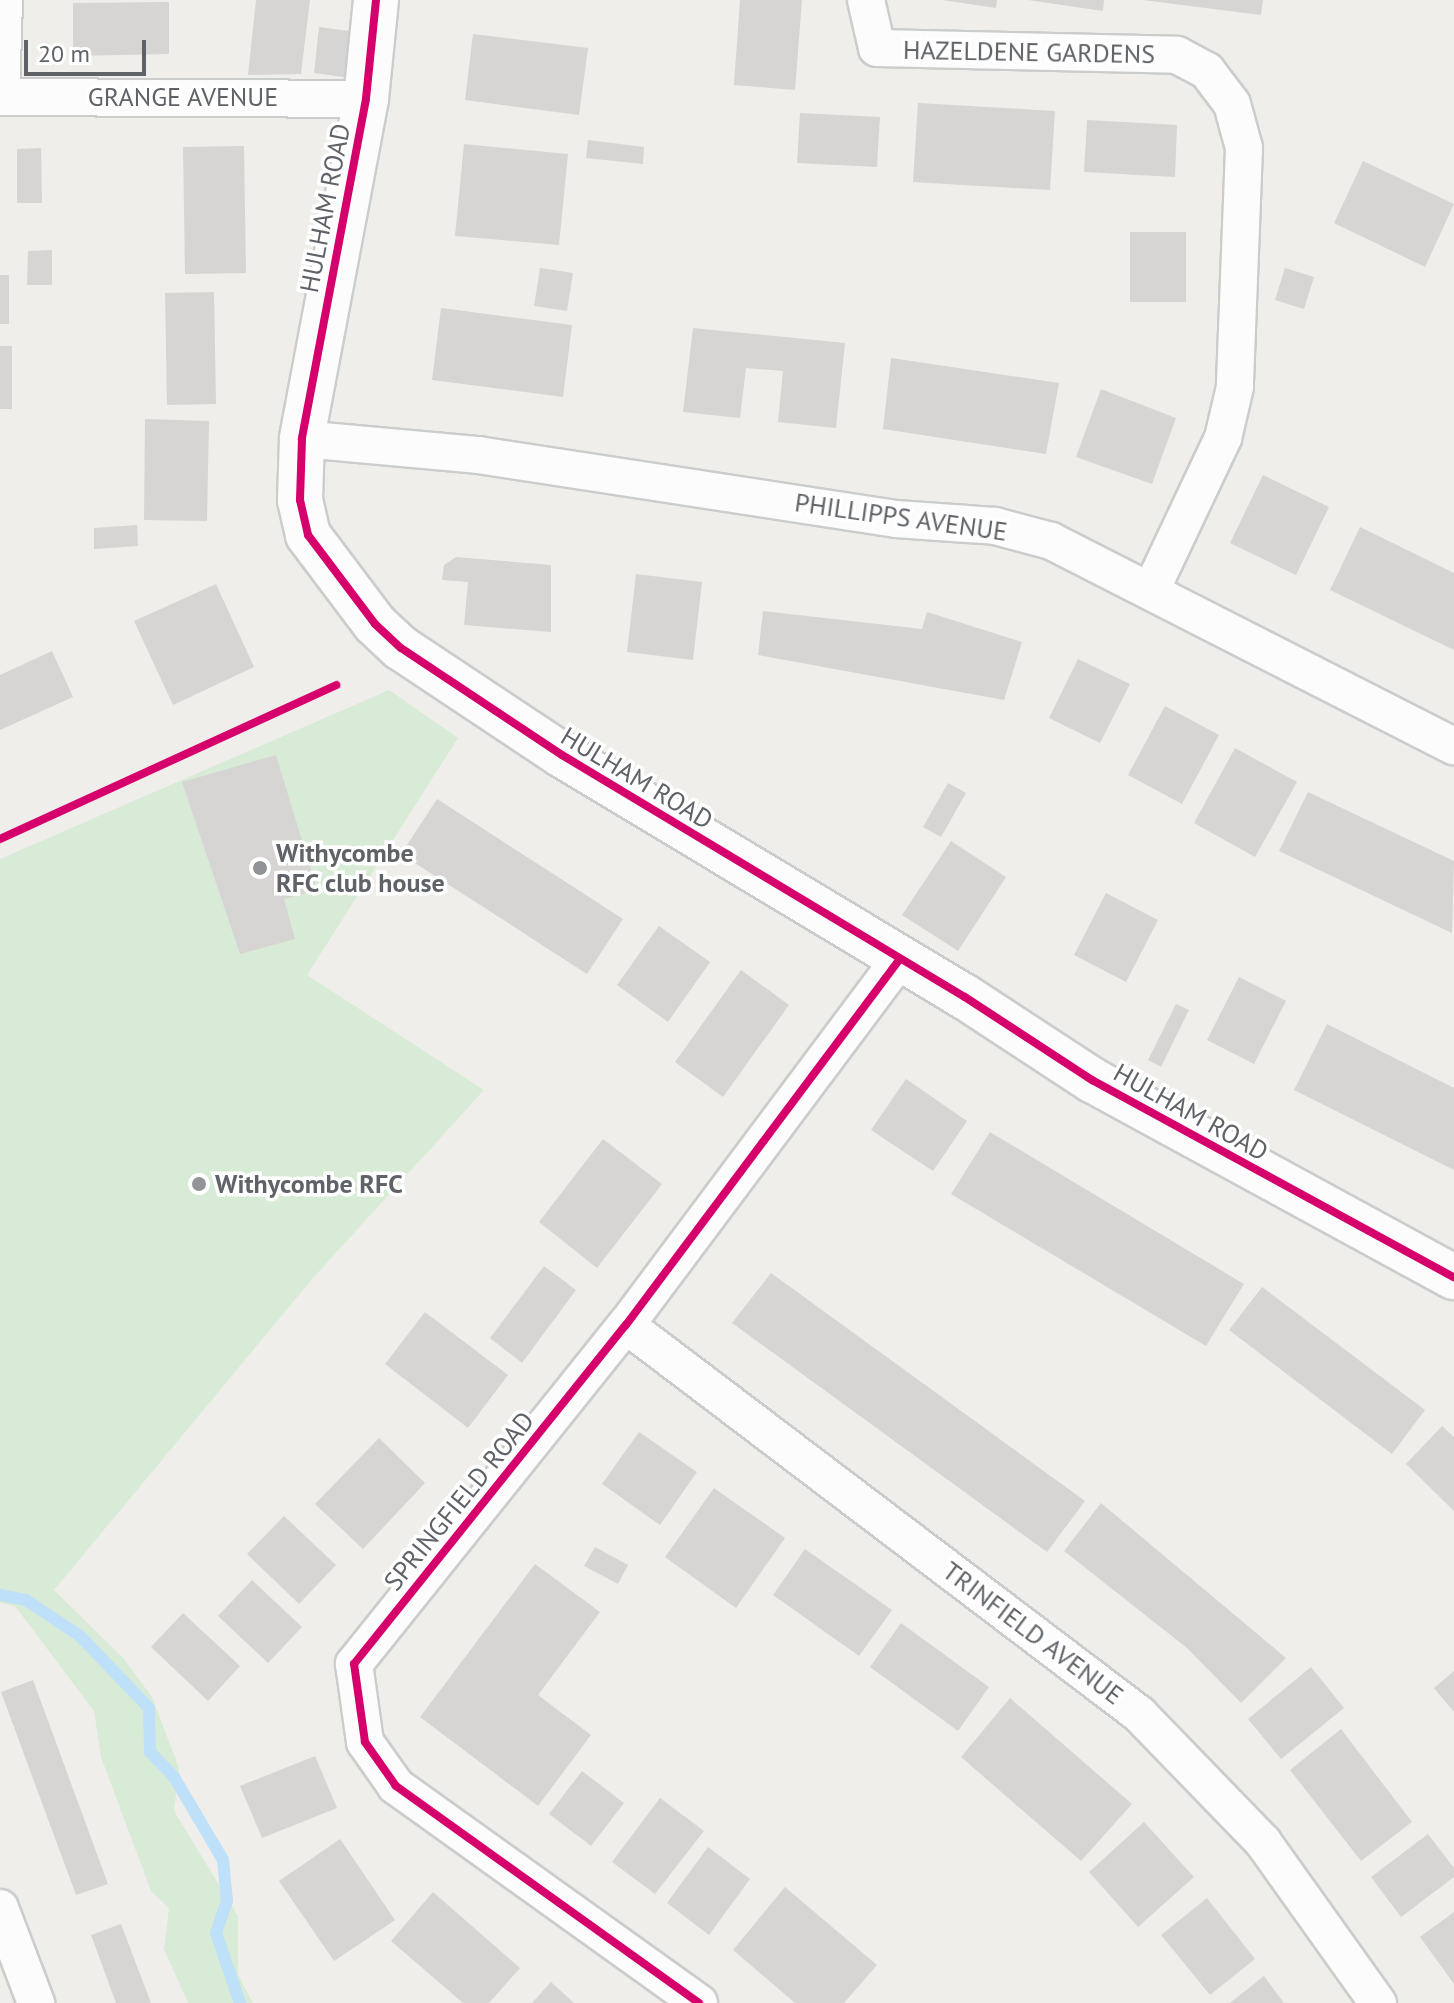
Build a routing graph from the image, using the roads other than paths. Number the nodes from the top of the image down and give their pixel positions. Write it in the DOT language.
graph roads {
  1 [pos="4,0"];
  2 [pos="376,0"];
  3 [pos="866,0"];
  4 [pos="1,97"];
  5 [pos="366,99"];
  6 [pos="302,439"];
  7 [pos="1151,590"];
  8 [pos="1454,746"];
  9 [pos="900,959"];
  10 [pos="1454,1277"];
  11 [pos="626,1325"];
  12 [pos="0,1908"];
  13 [pos="36,2003"];
  14 [pos="699,2003"];
  15 [pos="1378,2003"];
  1 -- 4 [label="street"];
  2 -- 5 [label="street, HULHAM ROAD"];
  3 -- 7 [label="street, HAZELDENE GARDENS"];
  4 -- 5 [label="street, GRANGE AVENUE"];
  5 -- 6 [label="street, HULHAM ROAD"];
  6 -- 7 [label="street, PHILLIPPS AVENUE"];
  6 -- 9 [label="street, HULHAM ROAD"];
  7 -- 8 [label="street, PHILLIPPS AVENUE"];
  9 -- 10 [label="street, HULHAM ROAD"];
  9 -- 11 [label="street, SPRINGFIELD ROAD"];
  11 -- 14 [label="street, SPRINGFIELD ROAD"];
  11 -- 15 [label="street, TRINFIELD AVENUE"];
  12 -- 13 [label="street"];
}
